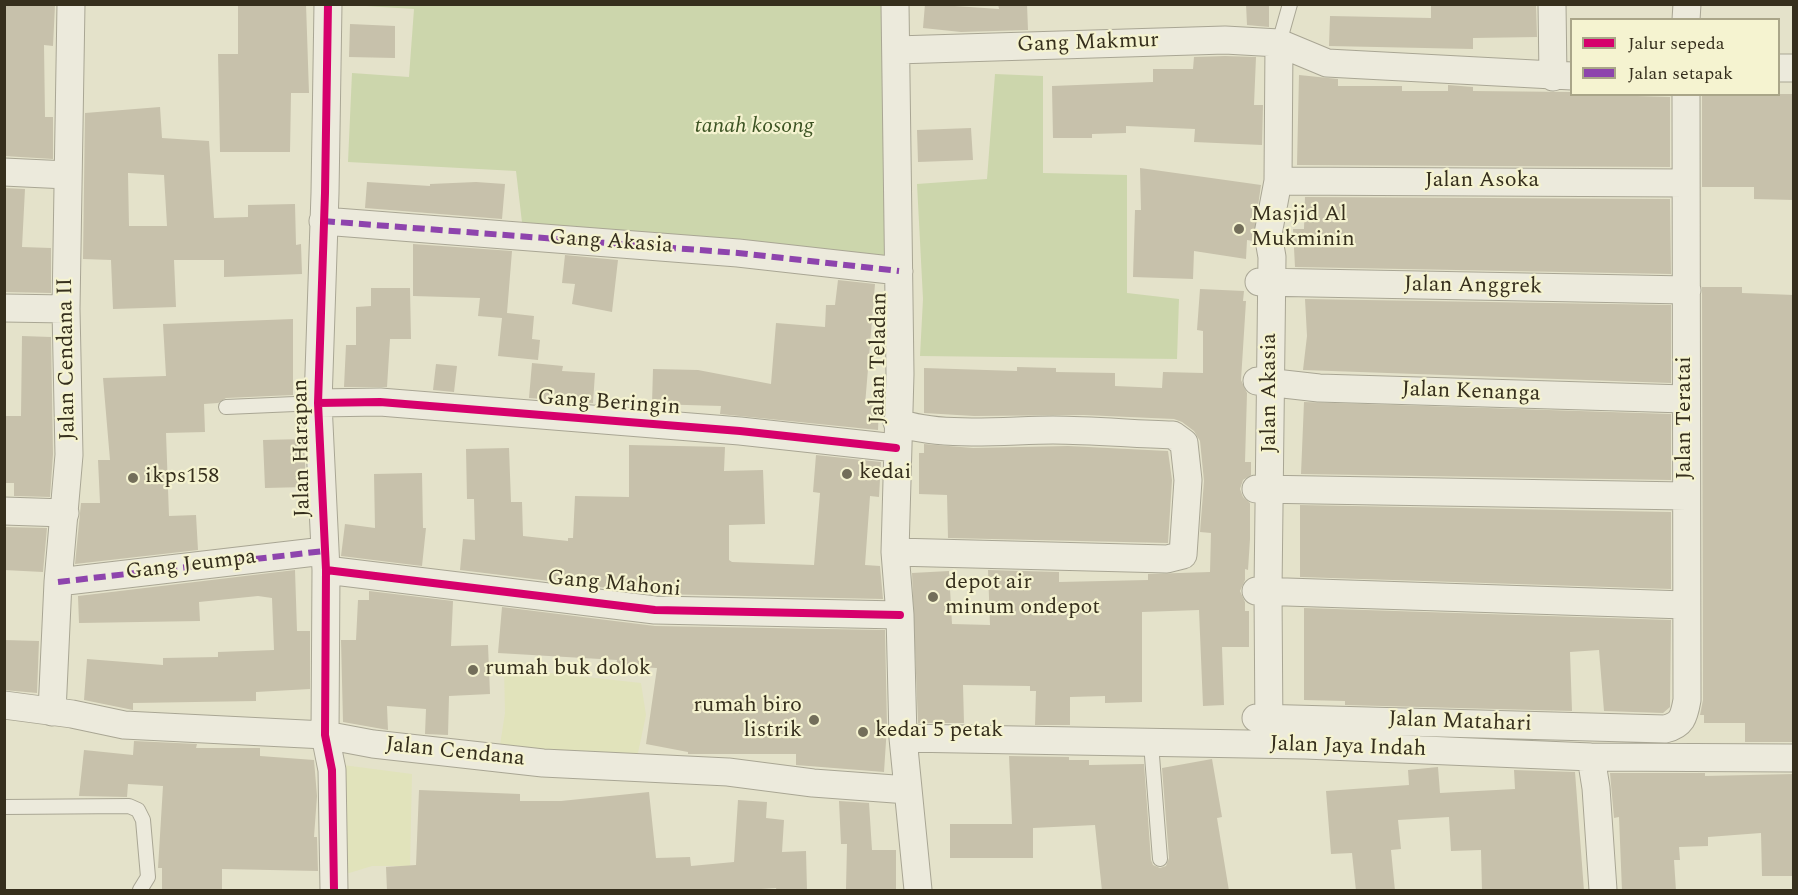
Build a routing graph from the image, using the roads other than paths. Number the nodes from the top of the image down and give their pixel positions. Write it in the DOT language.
graph roads {
  1 [pos="72,4"];
  2 [pos="328,4"];
  3 [pos="896,4"];
  4 [pos="1290,4"];
  5 [pos="1552,4"];
  6 [pos="1279,43"];
  7 [pos="896,50"];
  8 [pos="1562,77"];
  9 [pos="1686,96"];
  10 [pos="4,172"];
  11 [pos="67,175"];
  12 [pos="1278,181"];
  13 [pos="1686,183"];
  14 [pos="323,221"];
  15 [pos="1264,264"];
  16 [pos="899,271"];
  17 [pos="1687,290"];
  18 [pos="4,308"];
  19 [pos="66,309"];
  20 [pos="1264,381"];
  21 [pos="1685,399"];
  22 [pos="318,403"];
  23 [pos="226,407"];
  24 [pos="897,435"];
  25 [pos="1263,488"];
  26 [pos="1686,496"];
  27 [pos="4,511"];
  28 [pos="65,513"];
  29 [pos="895,552"];
  30 [pos="325,560"];
  31 [pos="58,582"];
  32 [pos="1262,591"];
  33 [pos="1685,605"];
  34 [pos="900,615"];
  35 [pos="4,705"];
  36 [pos="52,712"];
  37 [pos="1665,729"];
  38 [pos="1262,731"];
  39 [pos="324,735"];
  40 [pos="903,738"];
  41 [pos="1151,743"];
  42 [pos="1591,757"];
  43 [pos="1794,758"];
  44 [pos="908,790"];
  45 [pos="4,807"];
  46 [pos="1160,859"];
  47 [pos="140,891"];
  48 [pos="334,891"];
  49 [pos="918,891"];
  50 [pos="1603,891"];
  1 -- 11 [label="street, Jalan Cendana II"];
  2 -- 14 [label="street, Jalan Harapan"];
  3 -- 7 [label="street, Jalan Teladan"];
  4 -- 6 [label="lane"];
  5 -- 8 [label="street"];
  6 -- 7 [label="street, Gang Makmur"];
  6 -- 8 [label="street, Gang Makmur"];
  6 -- 12 [label="street, Jalan Akasia"];
  7 -- 16 [label="street, Jalan Teladan"];
  9 -- 13 [label="street, Jalan Teratai"];
  10 -- 11 [label="street"];
  11 -- 19 [label="street, Jalan Cendana II"];
  12 -- 13 [label="street, Jalan Asoka"];
  12 -- 15 [label="street, Jalan Akasia"];
  13 -- 17 [label="street, Jalan Teratai"];
  14 -- 16 [label="street, Gang Akasia"];
  14 -- 22 [label="street, Jalan Harapan"];
  15 -- 17 [label="street, Jalan Anggrek"];
  15 -- 20 [label="street, Jalan Akasia"];
  16 -- 24 [label="street, Jalan Teladan"];
  17 -- 21 [label="street, Jalan Teratai"];
  18 -- 19 [label="street"];
  19 -- 28 [label="street, Jalan Cendana II"];
  20 -- 21 [label="street, Jalan Kenanga"];
  20 -- 25 [label="street, Jalan Akasia"];
  21 -- 26 [label="street, Jalan Teratai"];
  22 -- 23 [label="lane"];
  22 -- 24 [label="street, Gang Beringin"];
  22 -- 30 [label="street, Jalan Harapan"];
  24 -- 29 [label="street, Jalan Teladan"];
  24 -- 29 [label="street, Gang Beringin"];
  25 -- 26 [label="street"];
  25 -- 32 [label="street, Jalan Akasia"];
  26 -- 33 [label="street, Jalan Teratai"];
  27 -- 28 [label="street"];
  28 -- 31 [label="street, Jalan Cendana II"];
  29 -- 34 [label="street, Jalan Teladan"];
  30 -- 31 [label="street, Gang Jeumpa"];
  30 -- 34 [label="street, Gang Mahoni"];
  30 -- 39 [label="street, Jalan Harapan"];
  31 -- 36 [label="street, Jalan Cendana II"];
  32 -- 33 [label="street"];
  32 -- 38 [label="street, Jalan Akasia"];
  33 -- 37 [label="street, Jalan Teratai"];
  34 -- 40 [label="street, Jalan Teladan"];
  35 -- 36 [label="street, Jalan Cendana"];
  36 -- 39 [label="street, Jalan Cendana"];
  37 -- 38 [label="street, Jalan Matahari"];
  38 -- 41 [label="street, Jalan Jaya Indah"];
  38 -- 42 [label="street, Jalan Jaya Indah"];
  39 -- 44 [label="street, Jalan Cendana"];
  39 -- 48 [label="street, Jalan Harapan"];
  40 -- 41 [label="street, Jalan Jaya Indah"];
  40 -- 44 [label="street, Jalan Teladan"];
  41 -- 46 [label="lane"];
  42 -- 43 [label="street, Jalan Jaya Indah"];
  42 -- 50 [label="street"];
  44 -- 49 [label="street, Jalan Teladan"];
  45 -- 47 [label="lane"];
}
